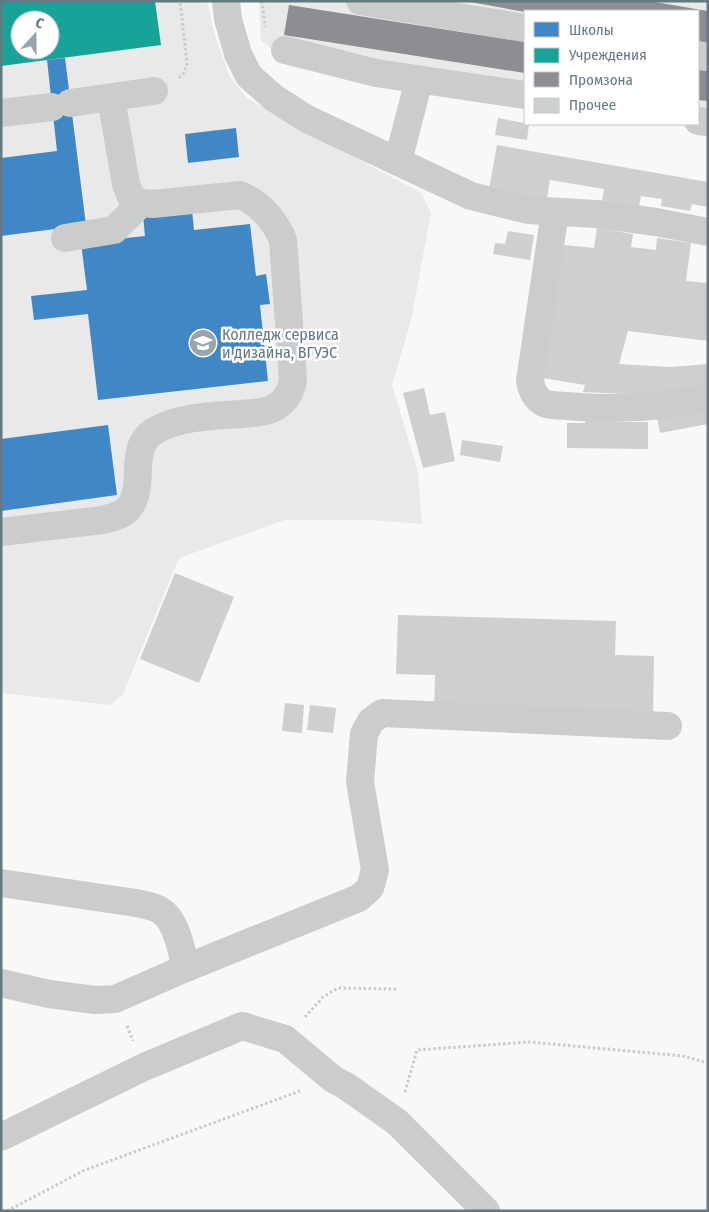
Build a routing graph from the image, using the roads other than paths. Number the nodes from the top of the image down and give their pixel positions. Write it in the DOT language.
graph roads {
  1 [pos="226,1"];
  2 [pos="360,1"];
  3 [pos="524,28"];
  4 [pos="284,50"];
  5 [pos="419,80"];
  6 [pos="154,91"];
  7 [pos="524,95"];
  8 [pos="110,98"];
  9 [pos="1,113"];
  10 [pos="398,161"];
  11 [pos="141,203"];
  12 [pos="555,212"];
  13 [pos="708,232"];
  14 [pos="65,238"];
  15 [pos="708,397"];
  16 [pos="1,532"];
  17 [pos="668,726"];
  18 [pos="1,883"];
  19 [pos="186,968"];
  20 [pos="1,983"];
  21 [pos="1,1137"];
  22 [pos="486,1211"];
  1 -- 10 [label="lane"];
  2 -- 3 [label="lane"];
  4 -- 5 [label="lane"];
  5 -- 7 [label="lane"];
  5 -- 10 [label="lane"];
  6 -- 8 [label="lane"];
  8 -- 9 [label="lane"];
  8 -- 11 [label="lane"];
  10 -- 12 [label="lane"];
  11 -- 14 [label="lane"];
  11 -- 16 [label="lane"];
  12 -- 13 [label="lane"];
  12 -- 15 [label="lane"];
  17 -- 19 [label="lane"];
  18 -- 19 [label="lane"];
  19 -- 20 [label="lane"];
  21 -- 22 [label="lane"];
}
